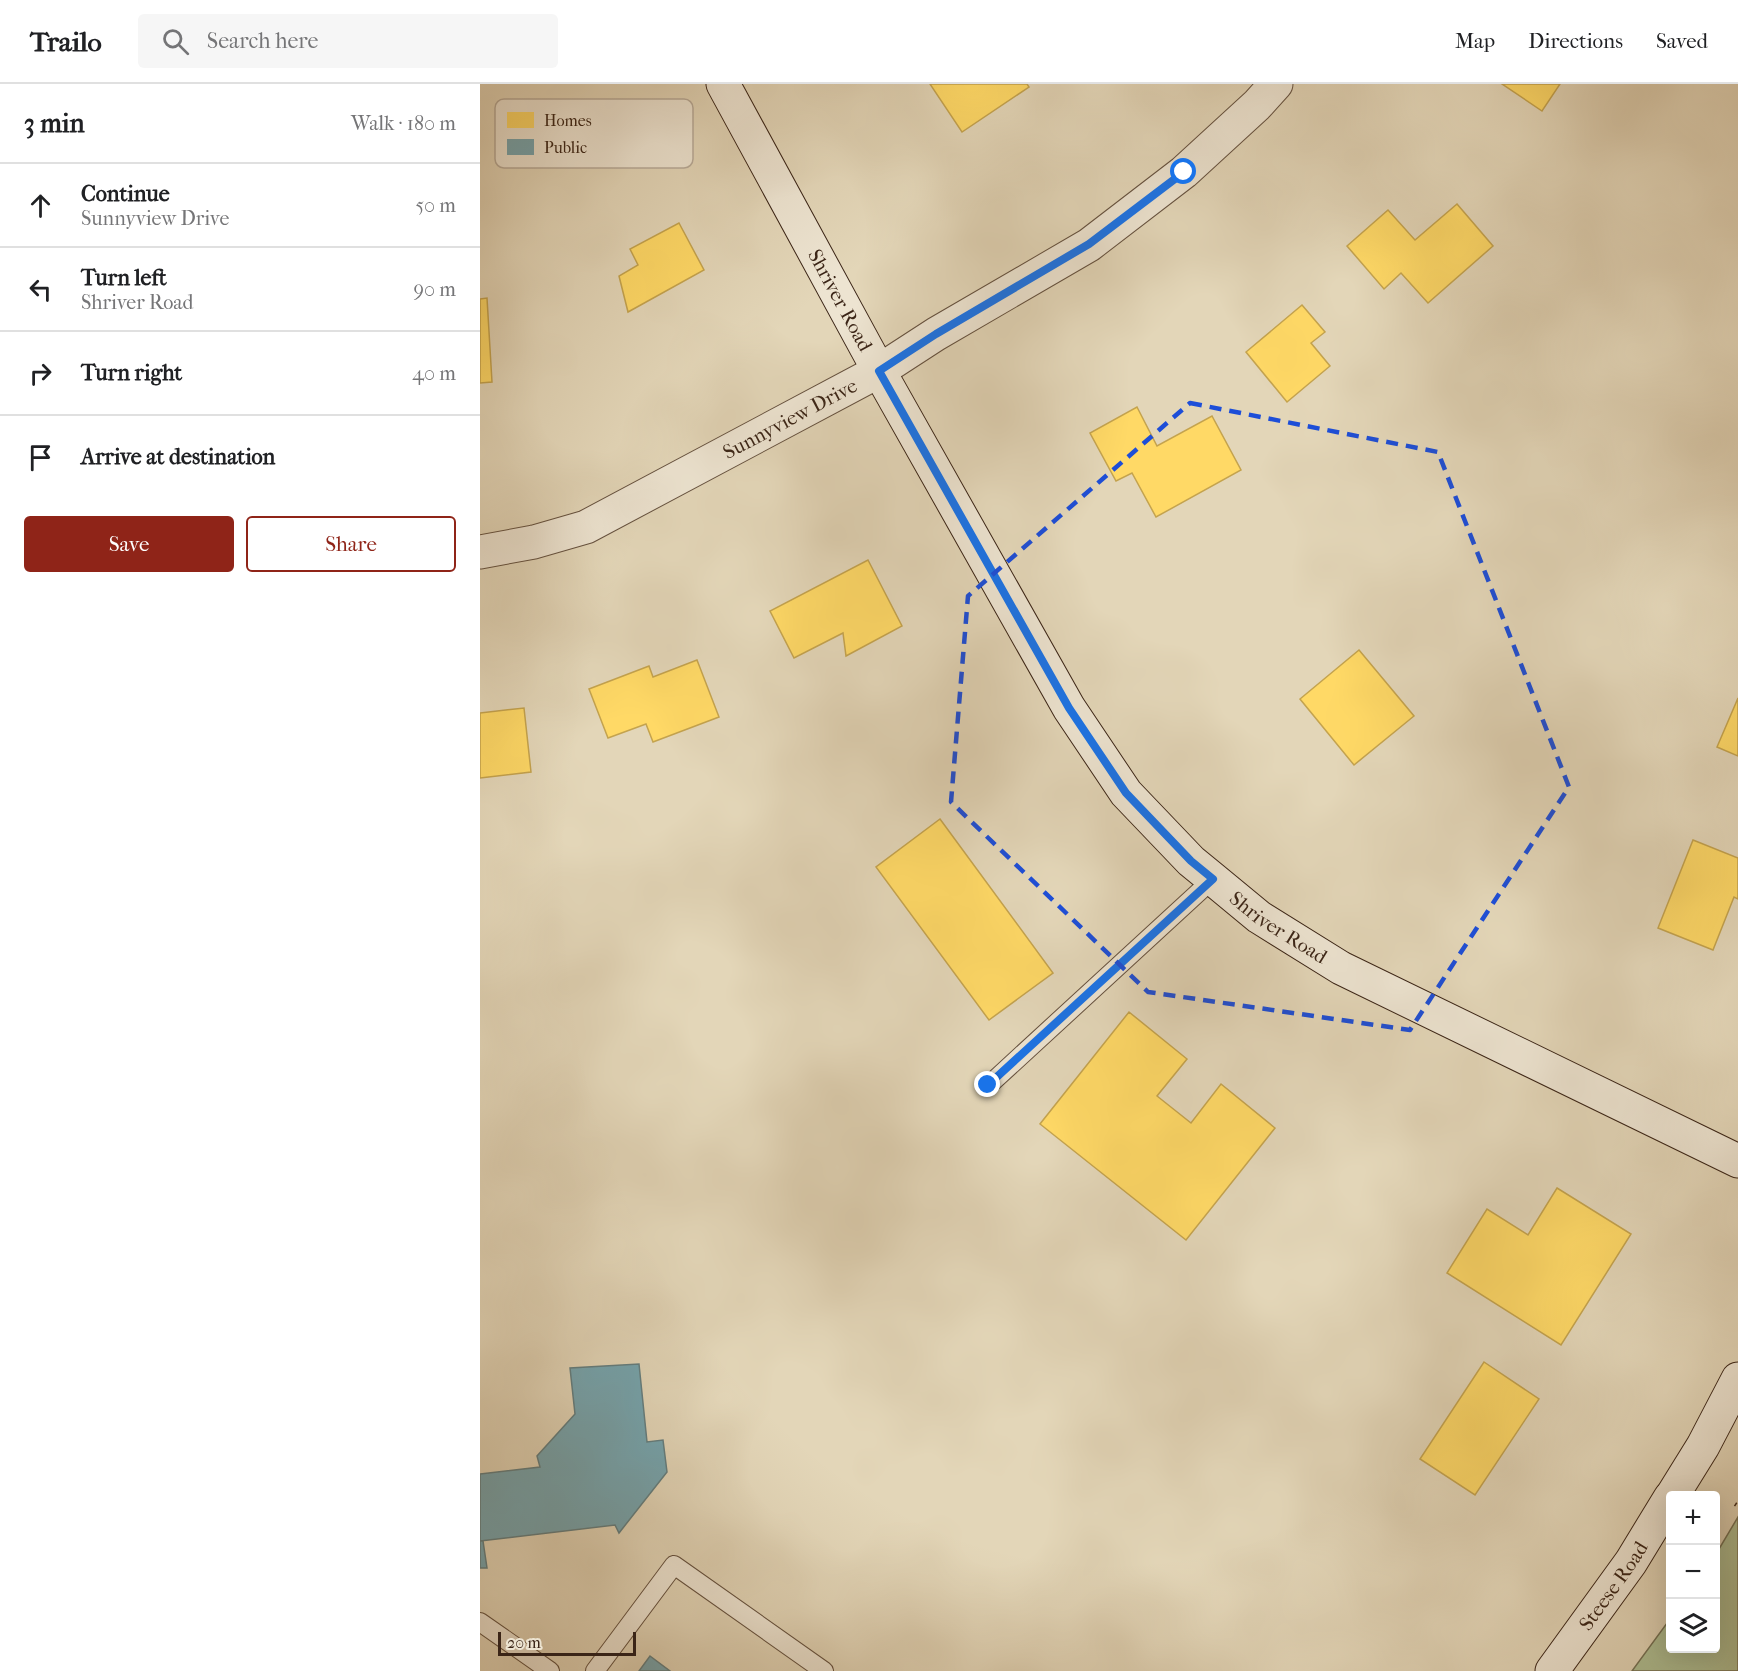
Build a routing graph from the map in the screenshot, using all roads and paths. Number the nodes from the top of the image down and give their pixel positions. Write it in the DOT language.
graph roads {
  1 [pos="723,84"];
  2 [pos="1276,84"];
  3 [pos="879,371"];
  4 [pos="480,552"];
  5 [pos="1213,879"];
  6 [pos="988,1085"];
  7 [pos="1738,1161"];
  8 [pos="1738,1379"];
  9 [pos="1675,1491"];
  10 [pos="1666,1505"];
  11 [pos="480,1622"];
  12 [pos="550,1671"];
  13 [pos="595,1671"];
  14 [pos="824,1671"];
  15 [pos="1552,1671"];
  1 -- 3 [label="street, Shriver Road"];
  2 -- 3 [label="street, Sunnyview Drive"];
  3 -- 4 [label="street, Sunnyview Drive"];
  3 -- 5 [label="street, Shriver Road"];
  5 -- 6 [label="lane"];
  5 -- 7 [label="street, Shriver Road"];
  8 -- 9 [label="street, Steese Road"];
  10 -- 15 [label="street, Steese Road"];
  11 -- 12 [label="lane"];
  13 -- 14 [label="lane"];
}
